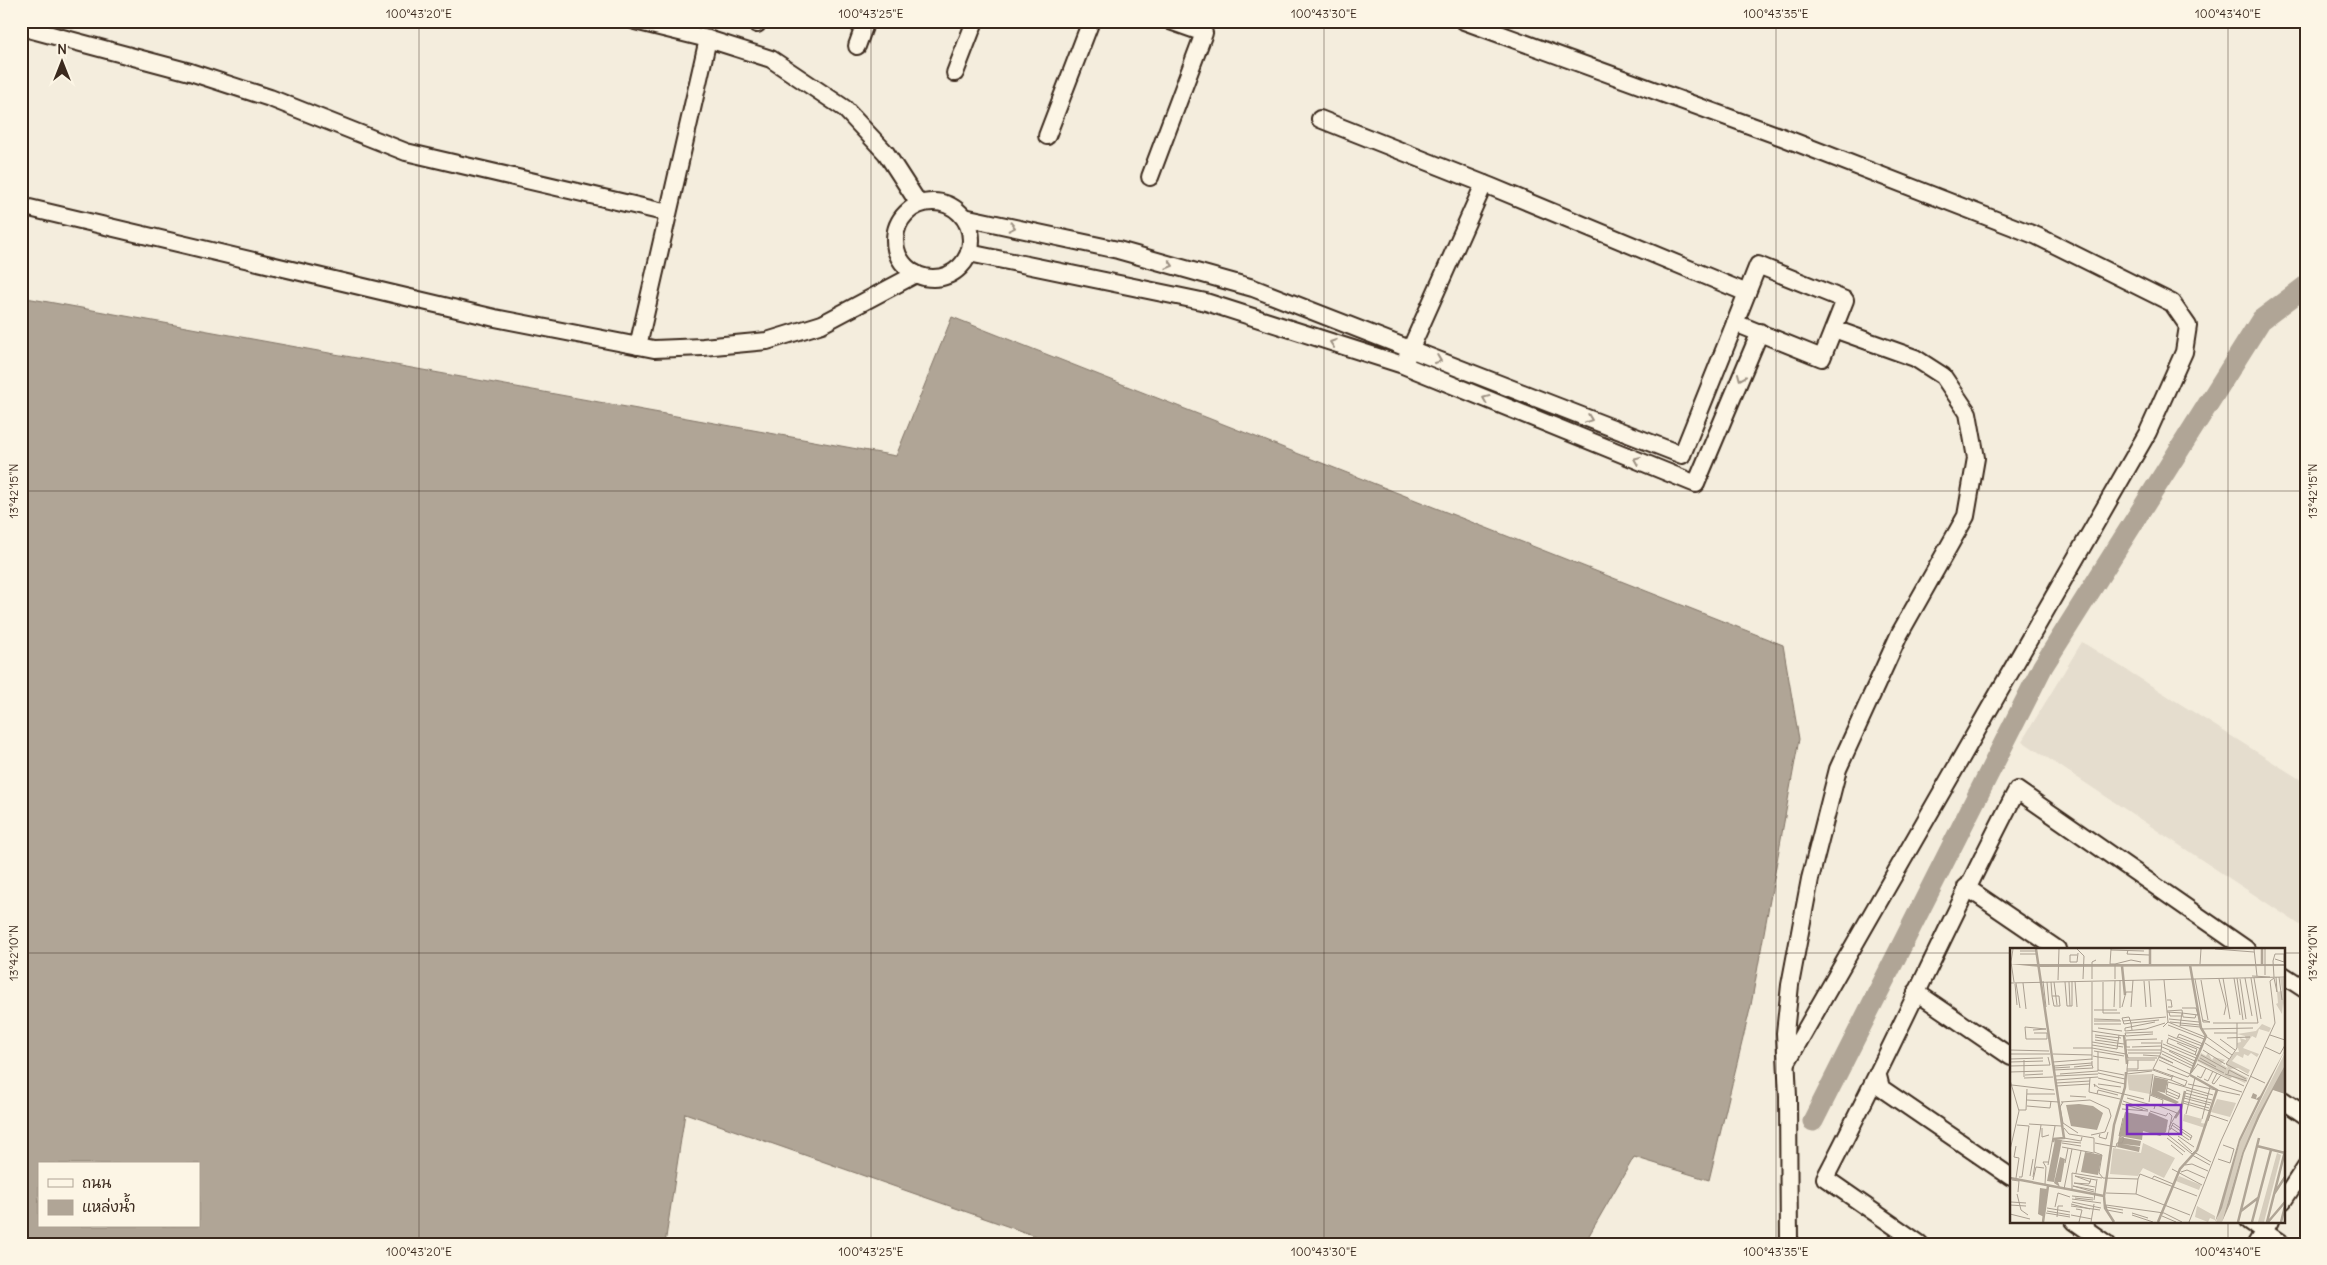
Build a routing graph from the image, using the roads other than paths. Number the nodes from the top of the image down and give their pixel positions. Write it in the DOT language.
graph roads {
  1 [pos="635,21"];
  2 [pos="866,21"];
  3 [pos="975,21"];
  4 [pos="1091,21"];
  5 [pos="1170,21"];
  6 [pos="1464,21"];
  7 [pos="21,27"];
  8 [pos="1207,27"];
  9 [pos="1498,27"];
  10 [pos="708,39"];
  11 [pos="857,46"];
  12 [pos="955,73"];
  13 [pos="1320,119"];
  14 [pos="1047,136"];
  15 [pos="1150,177"];
  16 [pos="1484,184"];
  17 [pos="919,204"];
  18 [pos="21,206"];
  19 [pos="668,213"];
  20 [pos="964,217"];
  21 [pos="969,253"];
  22 [pos="916,274"];
  23 [pos="1747,293"];
  24 [pos="1735,323"];
  25 [pos="1834,329"];
  26 [pos="1760,332"];
  27 [pos="638,346"];
  28 [pos="1410,350"];
  29 [pos="1403,365"];
  30 [pos="1670,450"];
  31 [pos="1660,469"];
  32 [pos="1966,887"];
  33 [pos="2056,948"];
  34 [pos="2245,948"];
  35 [pos="2284,976"];
  36 [pos="2306,990"];
  37 [pos="1916,992"];
  38 [pos="2010,1056"];
  39 [pos="1787,1062"];
  40 [pos="1878,1076"];
  41 [pos="2284,1101"];
  42 [pos="2306,1116"];
  43 [pos="2306,1166"];
  44 [pos="2010,1177"];
  45 [pos="2284,1199"];
  46 [pos="2075,1222"];
  47 [pos="2250,1222"];
  48 [pos="2263,1232"];
  49 [pos="1789,1244"];
  50 [pos="1920,1244"];
  51 [pos="2107,1244"];
  52 [pos="2282,1244"];
  1 -- 10 [label="street"];
  2 -- 11 [label="street"];
  3 -- 12 [label="street"];
  4 -- 14 [label="street"];
  5 -- 8 [label="street"];
  6 -- 9 [label="street"];
  7 -- 19 [label="street"];
  8 -- 15 [label="street"];
  9 -- 39 [label="street"];
  10 -- 17 [label="street"];
  10 -- 19 [label="street"];
  13 -- 16 [label="street"];
  16 -- 23 [label="street"];
  16 -- 28 [label="street"];
  17 -- 20 [label="street"];
  17 -- 22 [label="street"];
  18 -- 27 [label="street"];
  19 -- 27 [label="street"];
  20 -- 21 [label="street"];
  20 -- 28 [label="street, one-way"];
  21 -- 22 [label="street"];
  29 -- 21 [label="street, one-way"];
  22 -- 27 [label="street"];
  23 -- 24 [label="street"];
  23 -- 25 [label="street"];
  24 -- 26 [label="street"];
  24 -- 30 [label="street"];
  25 -- 26 [label="street"];
  25 -- 39 [label="street"];
  26 -- 31 [label="street, one-way"];
  28 -- 29 [label="street"];
  28 -- 30 [label="street, one-way"];
  31 -- 29 [label="street, one-way"];
  30 -- 31 [label="street"];
  32 -- 33 [label="street"];
  32 -- 34 [label="street"];
  32 -- 37 [label="street"];
  35 -- 36 [label="street"];
  37 -- 38 [label="street"];
  37 -- 40 [label="street"];
  39 -- 49 [label="street"];
  40 -- 44 [label="street"];
  40 -- 50 [label="street"];
  41 -- 42 [label="street"];
  43 -- 45 [label="street"];
  46 -- 51 [label="street"];
  47 -- 48 [label="street"];
  48 -- 52 [label="street"];
}
